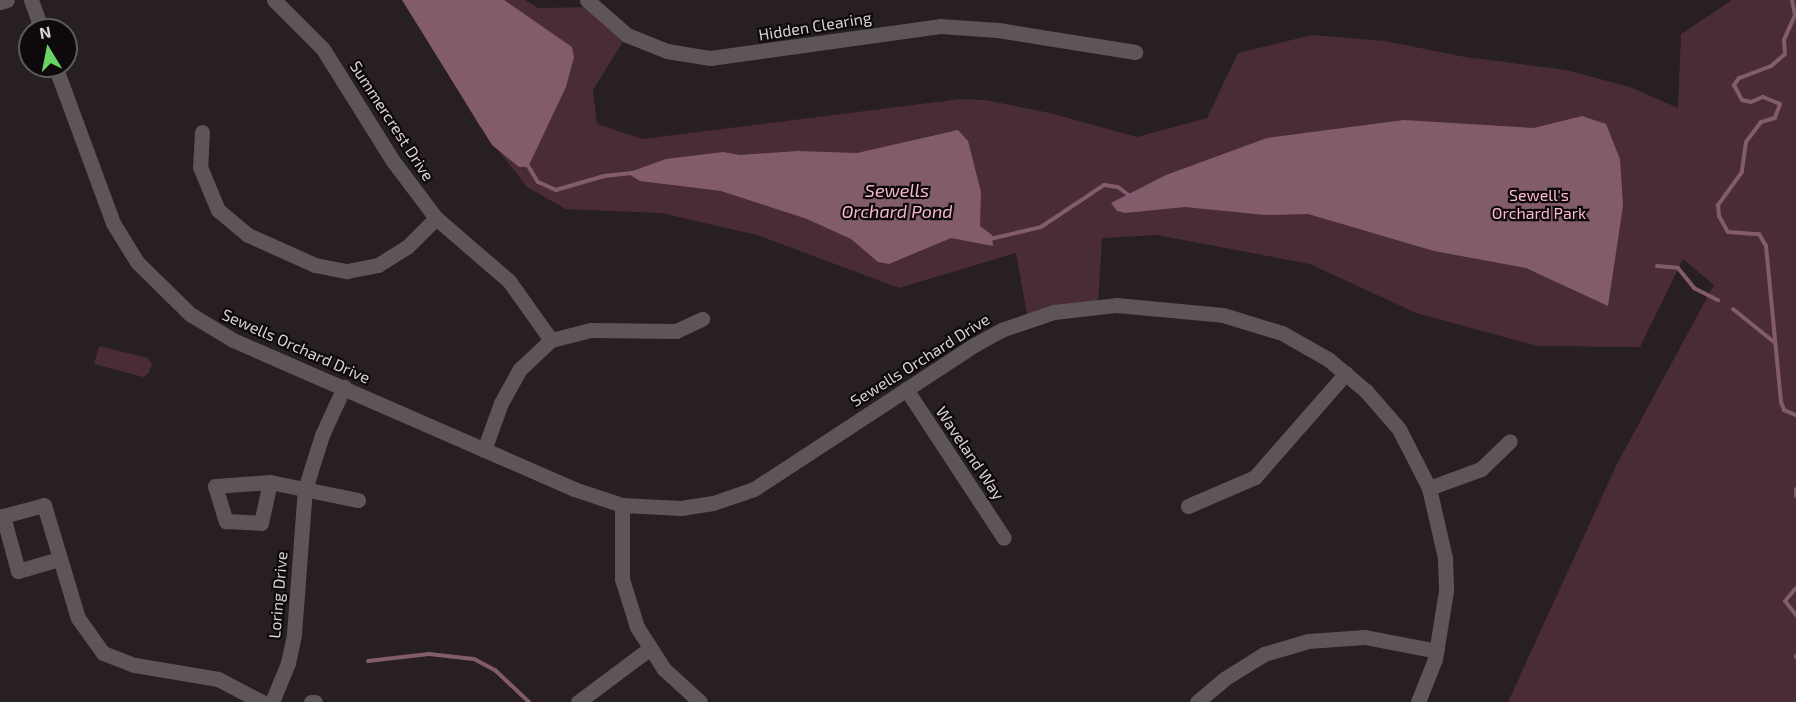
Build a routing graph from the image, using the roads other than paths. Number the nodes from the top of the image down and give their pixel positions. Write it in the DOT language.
graph roads {
  1 [pos="7,0"];
  2 [pos="31,0"];
  3 [pos="274,0"];
  4 [pos="587,0"];
  5 [pos="0,2"];
  6 [pos="38,18"];
  7 [pos="1135,52"];
  8 [pos="59,78"];
  9 [pos="202,132"];
  10 [pos="436,218"];
  11 [pos="702,319"];
  12 [pos="551,340"];
  13 [pos="1346,373"];
  14 [pos="344,387"];
  15 [pos="906,389"];
  16 [pos="1510,441"];
  17 [pos="484,450"];
  18 [pos="270,482"];
  19 [pos="1429,488"];
  20 [pos="305,489"];
  21 [pos="358,500"];
  22 [pos="622,505"];
  23 [pos="1188,506"];
  24 [pos="1004,538"];
  25 [pos="59,559"];
  26 [pos="649,649"];
  27 [pos="1437,651"];
  28 [pos="262,702"];
  29 [pos="272,702"];
  30 [pos="578,702"];
  31 [pos="700,702"];
  32 [pos="1197,702"];
  33 [pos="1418,702"];
  1 -- 5 [label="street"];
  2 -- 6 [label="street"];
  3 -- 10 [label="street, Summercrest Drive"];
  4 -- 7 [label="street, Hidden Clearing"];
  8 -- 14 [label="street, Sewells Orchard Drive"];
  9 -- 10 [label="street"];
  10 -- 12 [label="street, Summercrest Drive"];
  11 -- 12 [label="street"];
  12 -- 17 [label="street"];
  13 -- 15 [label="street, Sewells Orchard Drive"];
  13 -- 19 [label="street, Sewells Orchard Drive"];
  13 -- 23 [label="street"];
  14 -- 17 [label="street, Sewells Orchard Drive"];
  14 -- 20 [label="street, Loring Drive"];
  15 -- 22 [label="street, Sewells Orchard Drive"];
  15 -- 24 [label="street, Waveland Way"];
  16 -- 19 [label="street"];
  17 -- 22 [label="street, Sewells Orchard Drive"];
  18 -- 20 [label="street"];
  19 -- 27 [label="street, Sewells Orchard Drive"];
  20 -- 21 [label="street"];
  20 -- 29 [label="street, Loring Drive"];
  22 -- 26 [label="street"];
  25 -- 25 [label="street"];
  25 -- 28 [label="street"];
  26 -- 30 [label="street"];
  26 -- 31 [label="street"];
  27 -- 32 [label="street"];
  27 -- 33 [label="street, Sewells Orchard Drive"];
}
